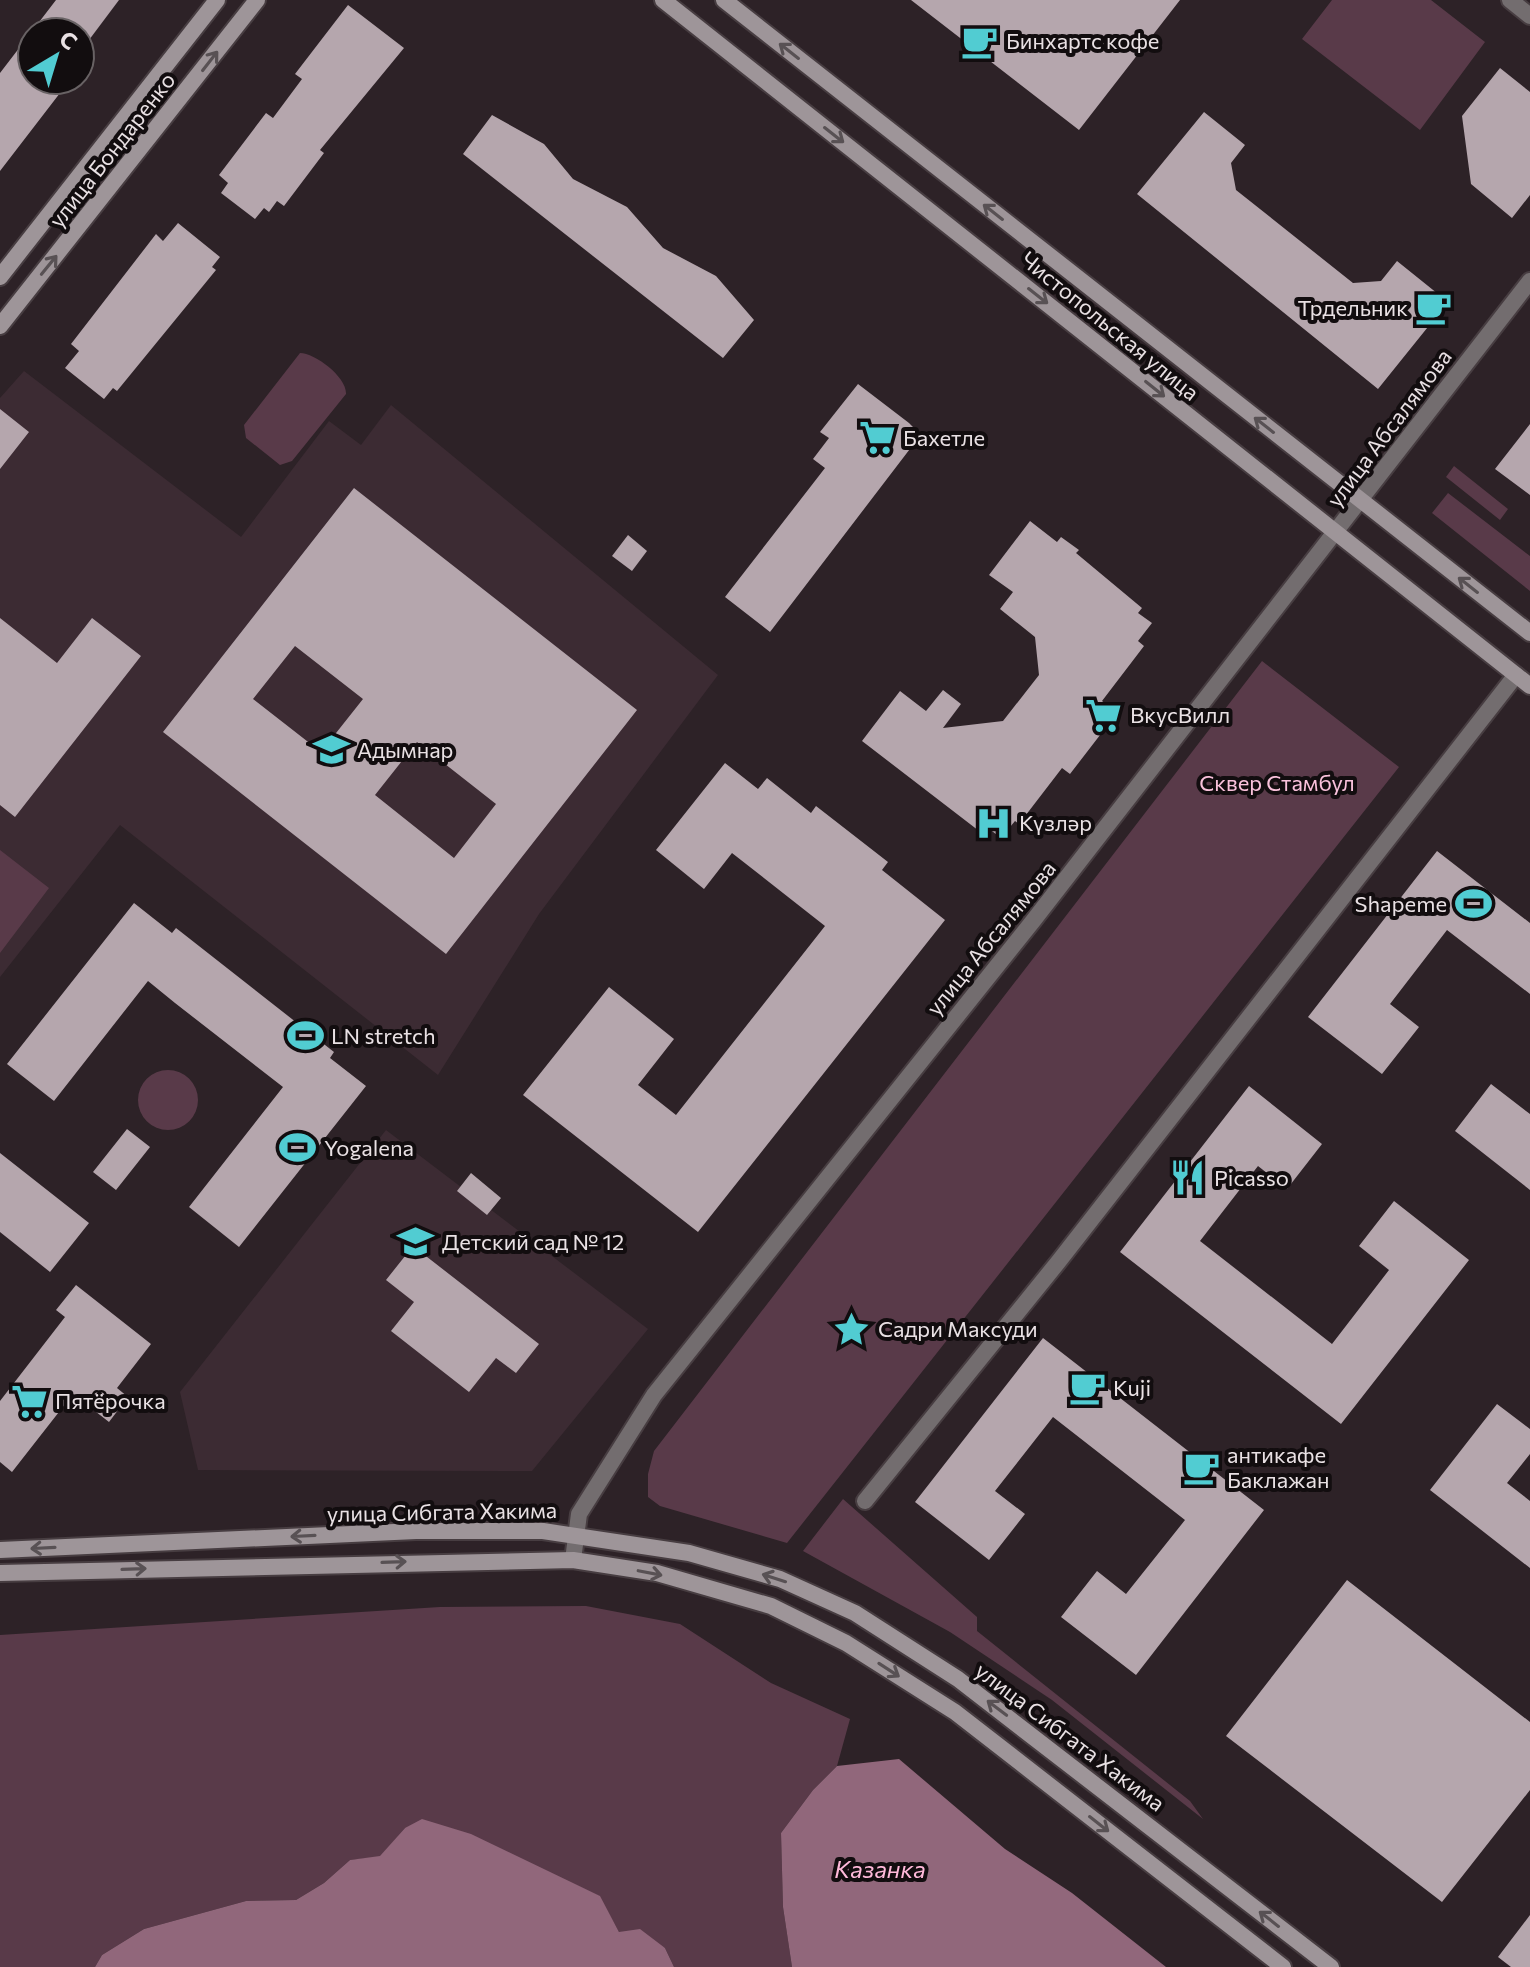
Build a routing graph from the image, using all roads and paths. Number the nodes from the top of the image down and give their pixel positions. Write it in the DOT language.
graph roads {
  1 [pos="217,0"];
  2 [pos="257,0"];
  3 [pos="663,0"];
  4 [pos="724,0"];
  5 [pos="1510,0"];
  6 [pos="1530,16"];
  7 [pos="0,277"];
  8 [pos="1530,281"];
  9 [pos="0,326"];
  10 [pos="1362,501"];
  11 [pos="1336,535"];
  12 [pos="1530,633"];
  13 [pos="1516,675"];
  14 [pos="1530,686"];
  15 [pos="865,1501"];
  16 [pos="577,1534"];
  17 [pos="0,1550"];
  18 [pos="573,1560"];
  19 [pos="0,1573"];
  20 [pos="1283,1967"];
  21 [pos="1331,1967"];
  1 -- 7 [label="main road, улица Бондаренко"];
  9 -- 2 [label="main road, улица Бондаренко, one-way"];
  3 -- 11 [label="main road, Чистопольская улица, one-way"];
  10 -- 4 [label="main road, Чистопольская улица, one-way"];
  5 -- 6 [label="street"];
  8 -- 10 [label="street, улица Абсалямова"];
  10 -- 11 [label="street, улица Абсалямова"];
  12 -- 10 [label="main road, Чистопольская улица, one-way"];
  11 -- 13 [label="main road, Чистопольская улица"];
  11 -- 16 [label="street, улица Абсалямова"];
  13 -- 14 [label="main road, Чистопольская улица"];
  13 -- 15 [label="street"];
  16 -- 17 [label="main road, улица Сибгата Хакима, one-way"];
  16 -- 18 [label="street, улица Абсалямова"];
  21 -- 16 [label="main road, улица Сибгата Хакима, one-way"];
  19 -- 18 [label="main road, one-way"];
  18 -- 20 [label="main road, one-way"];
}
